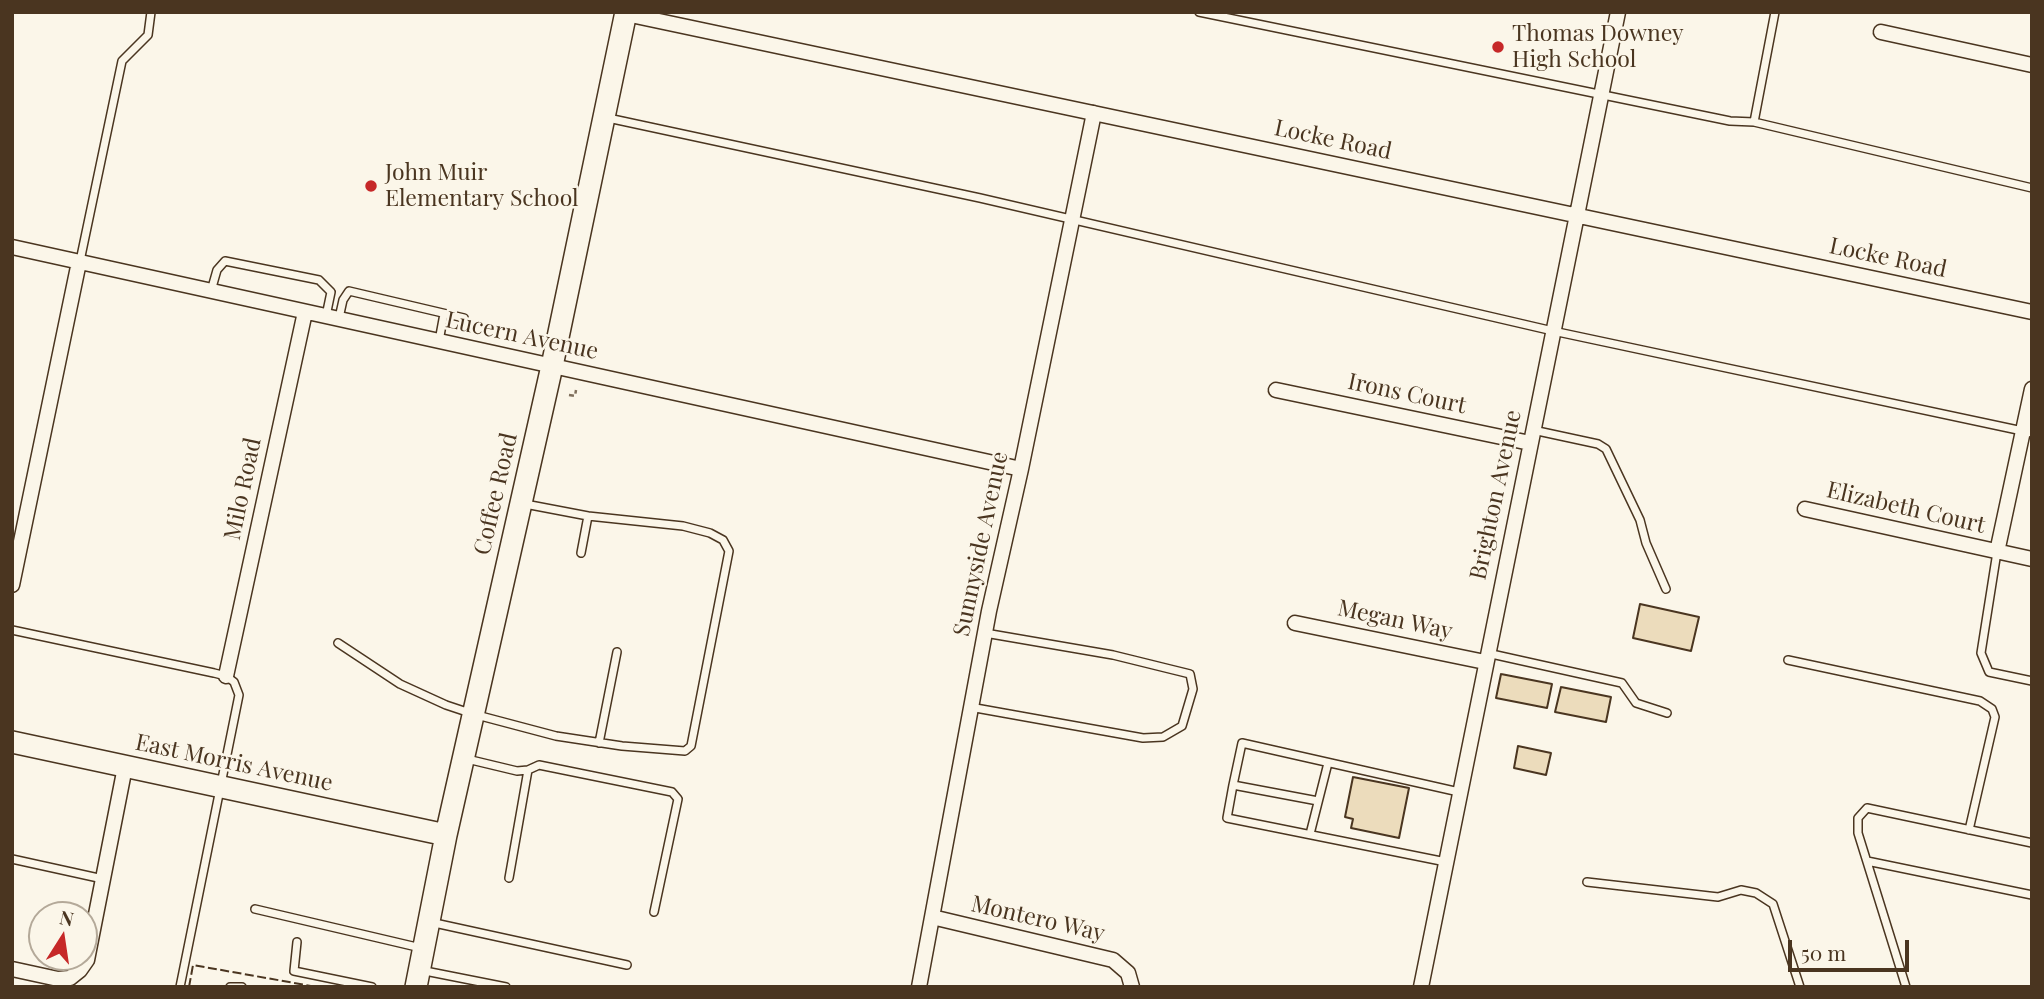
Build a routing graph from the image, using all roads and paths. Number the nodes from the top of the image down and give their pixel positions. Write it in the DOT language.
graph roads {
  1 [pos="151,12"];
  2 [pos="1199,12"];
  3 [pos="1618,12"];
  4 [pos="1775,12"];
  5 [pos="626,13"];
  6 [pos="1881,32"];
  7 [pos="2032,65"];
  8 [pos="1602,94"];
  9 [pos="1094,113"];
  10 [pos="604,117"];
  11 [pos="1754,122"];
  12 [pos="2032,188"];
  13 [pos="1577,215"];
  14 [pos="1072,221"];
  15 [pos="12,247"];
  16 [pos="79,262"];
  17 [pos="211,291"];
  18 [pos="305,312"];
  19 [pos="2032,312"];
  20 [pos="444,314"];
  21 [pos="332,318"];
  22 [pos="464,318"];
  23 [pos="1553,331"];
  24 [pos="439,341"];
  25 [pos="552,366"];
  26 [pos="2032,389"];
  27 [pos="576,390"];
  28 [pos="1276,390"];
  29 [pos="569,395"];
  30 [pos="2027,432"];
  31 [pos="1531,436"];
  32 [pos="1021,469"];
  33 [pos="521,503"];
  34 [pos="1805,509"];
  35 [pos="588,516"];
  36 [pos="18,527"];
  37 [pos="1997,552"];
  38 [pos="582,553"];
  39 [pos="2032,559"];
  40 [pos="12,585"];
  41 [pos="1666,589"];
  42 [pos="1295,623"];
  43 [pos="12,630"];
  44 [pos="985,633"];
  45 [pos="338,643"];
  46 [pos="617,652"];
  47 [pos="1486,657"];
  48 [pos="1788,660"];
  49 [pos="226,676"];
  50 [pos="2032,681"];
  51 [pos="970,707"];
  52 [pos="1667,713"];
  53 [pos="473,714"];
  54 [pos="12,742"];
  55 [pos="600,743"];
  56 [pos="463,758"];
  57 [pos="1328,763"];
  58 [pos="125,767"];
  59 [pos="528,771"];
  60 [pos="1233,785"];
  61 [pos="222,788"];
  62 [pos="1459,792"];
  63 [pos="1318,801"];
  64 [pos="1969,830"];
  65 [pos="1310,834"];
  66 [pos="446,835"];
  67 [pos="2032,843"];
  68 [pos="12,859"];
  69 [pos="1867,861"];
  70 [pos="1446,862"];
  71 [pos="103,878"];
  72 [pos="509,878"];
  73 [pos="1587,882"];
  74 [pos="2032,895"];
  75 [pos="255,909"];
  76 [pos="654,912"];
  77 [pos="932,917"];
  78 [pos="429,922"];
  79 [pos="297,942"];
  80 [pos="424,948"];
  81 [pos="627,965"];
  82 [pos="12,970"];
  83 [pos="418,978"];
  84 [pos="1130,980"];
  85 [pos="180,987"];
  86 [pos="230,987"];
  87 [pos="242,987"];
  88 [pos="372,987"];
  89 [pos="506,987"];
  90 [pos="919,987"];
  91 [pos="1421,987"];
  92 [pos="1800,987"];
  93 [pos="1906,987"];
  1 -- 16 [label="lane"];
  2 -- 8 [label="lane"];
  3 -- 8 [label="street, Brighton Avenue"];
  4 -- 11 [label="lane"];
  5 -- 9 [label="street, Locke Road"];
  5 -- 10 [label="main road, Coffee Road"];
  6 -- 7 [label="street"];
  8 -- 11 [label="lane"];
  8 -- 13 [label="street, Brighton Avenue"];
  9 -- 13 [label="street, Locke Road"];
  9 -- 14 [label="street, Sunnyside Avenue"];
  10 -- 14 [label="lane"];
  10 -- 25 [label="main road, Coffee Road"];
  11 -- 12 [label="lane"];
  13 -- 19 [label="street, Locke Road"];
  13 -- 23 [label="street, Brighton Avenue"];
  14 -- 23 [label="lane"];
  14 -- 32 [label="street, Sunnyside Avenue"];
  15 -- 16 [label="street, Lucern Avenue"];
  16 -- 17 [label="street, Lucern Avenue"];
  16 -- 36 [label="street"];
  17 -- 18 [label="street, Lucern Avenue"];
  17 -- 21 [label="lane"];
  18 -- 21 [label="street, Lucern Avenue"];
  18 -- 49 [label="street, Milo Road"];
  20 -- 21 [label="lane"];
  20 -- 22 [label="lane"];
  20 -- 24 [label="lane"];
  21 -- 24 [label="street, Lucern Avenue"];
  23 -- 30 [label="lane"];
  23 -- 31 [label="street, Brighton Avenue"];
  24 -- 25 [label="street, Lucern Avenue"];
  25 -- 32 [label="street, Lucern Avenue"];
  25 -- 33 [label="main road, Coffee Road"];
  26 -- 30 [label="street"];
  27 -- 29 [label="path"];
  28 -- 31 [label="street, Irons Court"];
  30 -- 37 [label="street"];
  31 -- 41 [label="lane"];
  31 -- 47 [label="street, Brighton Avenue"];
  32 -- 44 [label="street, Sunnyside Avenue"];
  33 -- 35 [label="lane"];
  33 -- 53 [label="main road, Coffee Road"];
  34 -- 37 [label="street, Elizabeth Court"];
  35 -- 38 [label="lane"];
  35 -- 55 [label="lane"];
  36 -- 40 [label="street"];
  37 -- 39 [label="street, Elizabeth Court"];
  37 -- 50 [label="lane"];
  42 -- 47 [label="street, Megan Way"];
  43 -- 49 [label="lane"];
  44 -- 51 [label="street, Sunnyside Avenue"];
  44 -- 51 [label="lane"];
  45 -- 53 [label="lane"];
  46 -- 55 [label="lane"];
  47 -- 52 [label="lane"];
  47 -- 62 [label="street, Brighton Avenue"];
  48 -- 64 [label="lane"];
  49 -- 61 [label="lane"];
  51 -- 77 [label="street, Sunnyside Avenue"];
  53 -- 55 [label="lane"];
  53 -- 56 [label="main road, Coffee Road"];
  54 -- 58 [label="main road, East Morris Avenue"];
  56 -- 59 [label="lane"];
  56 -- 66 [label="main road, Coffee Road"];
  57 -- 60 [label="lane"];
  57 -- 62 [label="lane"];
  57 -- 63 [label="lane"];
  58 -- 61 [label="main road, East Morris Avenue"];
  58 -- 71 [label="street"];
  59 -- 72 [label="lane"];
  59 -- 76 [label="lane"];
  60 -- 63 [label="lane"];
  60 -- 65 [label="lane"];
  61 -- 66 [label="main road, East Morris Avenue"];
  61 -- 85 [label="lane"];
  62 -- 70 [label="street, Brighton Avenue"];
  63 -- 65 [label="lane"];
  64 -- 67 [label="lane"];
  64 -- 69 [label="lane"];
  65 -- 70 [label="lane"];
  66 -- 78 [label="main road, Coffee Road"];
  68 -- 71 [label="lane"];
  69 -- 74 [label="lane"];
  69 -- 93 [label="lane"];
  70 -- 91 [label="street, Brighton Avenue"];
  71 -- 82 [label="street"];
  73 -- 92 [label="lane"];
  75 -- 80 [label="lane"];
  77 -- 84 [label="street, Montero Way"];
  77 -- 90 [label="street, Sunnyside Avenue"];
  78 -- 80 [label="main road, Coffee Road"];
  78 -- 81 [label="lane"];
  79 -- 88 [label="lane"];
  80 -- 83 [label="main road, Coffee Road"];
  83 -- 89 [label="lane"];
  86 -- 87 [label="lane"];
}
